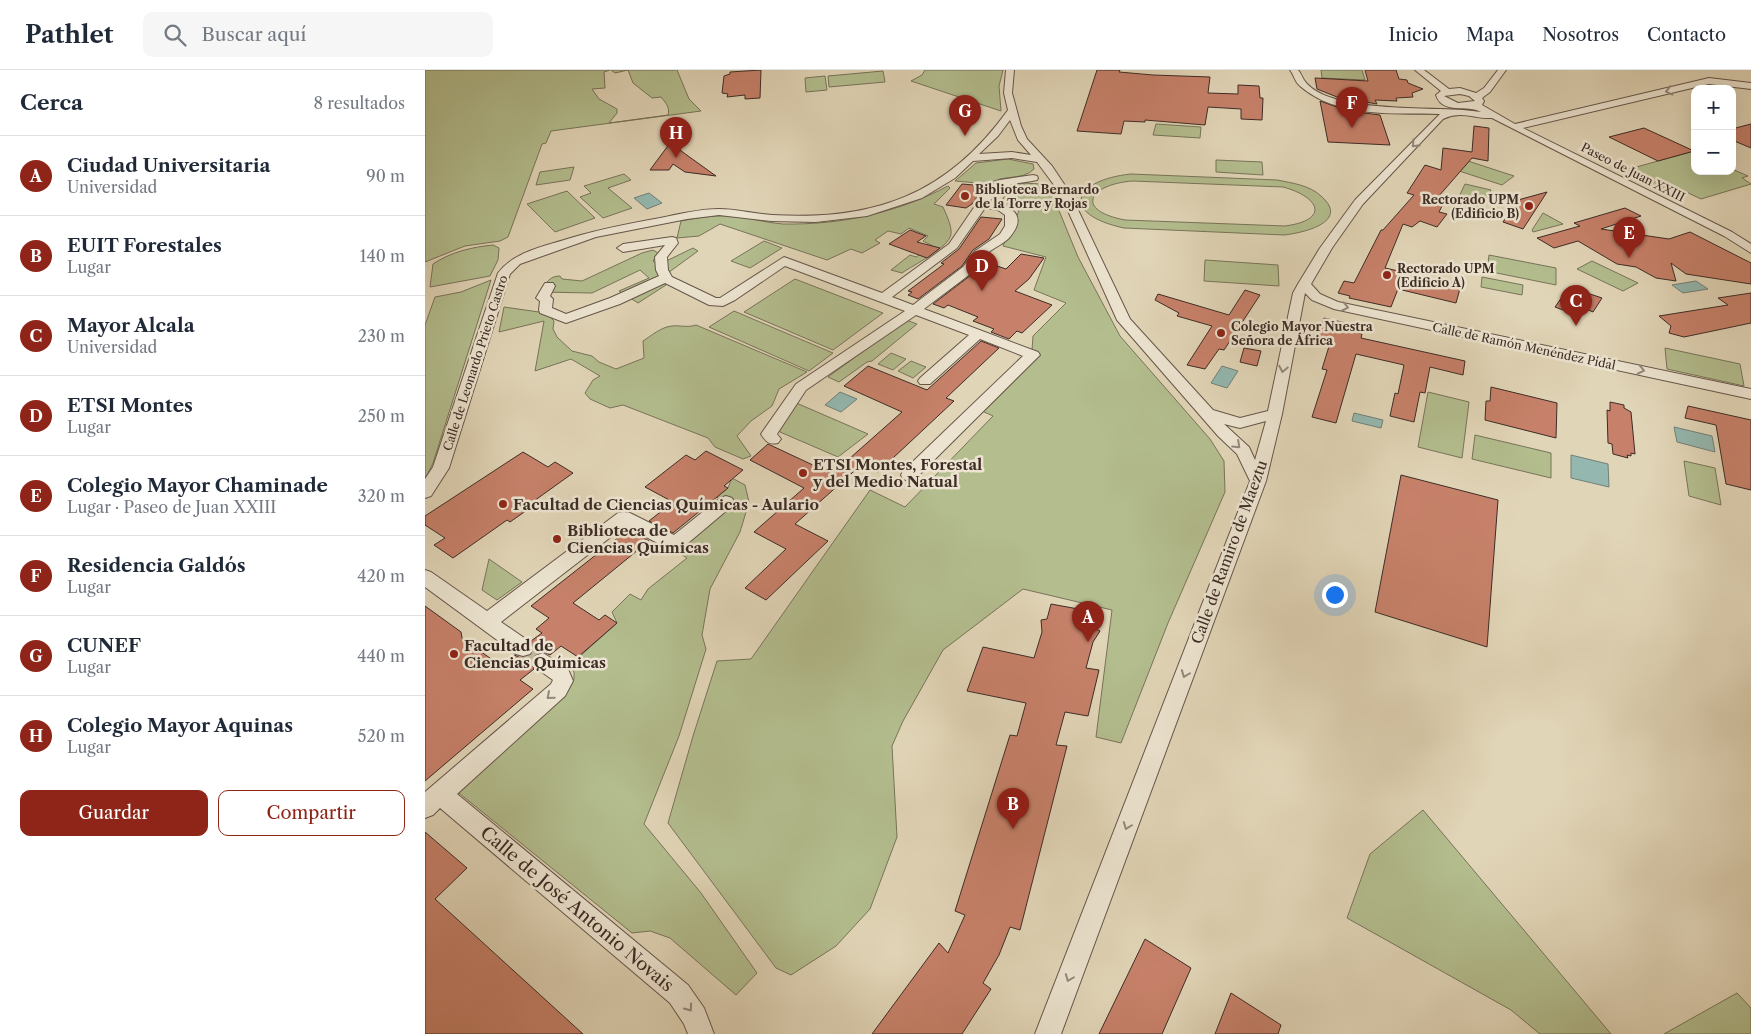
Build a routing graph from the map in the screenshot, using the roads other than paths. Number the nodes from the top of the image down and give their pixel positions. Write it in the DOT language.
graph roads {
  1 [pos="1010,70"];
  2 [pos="1419,70"];
  3 [pos="1502,70"];
  4 [pos="1296,71"];
  5 [pos="1751,86"];
  6 [pos="1447,92"];
  7 [pos="1476,101"];
  8 [pos="1451,108"];
  9 [pos="1012,110"];
  10 [pos="1417,111"];
  11 [pos="1440,117"];
  12 [pos="1503,120"];
  13 [pos="1514,127"];
  14 [pos="970,158"];
  15 [pos="1040,159"];
  16 [pos="1033,178"];
  17 [pos="985,199"];
  18 [pos="953,246"];
  19 [pos="1749,246"];
  20 [pos="623,248"];
  21 [pos="979,254"];
  22 [pos="935,259"];
  23 [pos="972,272"];
  24 [pos="666,278"];
  25 [pos="1304,284"];
  26 [pos="549,286"];
  27 [pos="883,298"];
  28 [pos="915,310"];
  29 [pos="978,334"];
  30 [pos="925,381"];
  31 [pos="1751,394"];
  32 [pos="1207,413"];
  33 [pos="1275,414"];
  34 [pos="773,439"];
  35 [pos="909,475"];
  36 [pos="1258,481"];
  37 [pos="425,492"];
  38 [pos="726,502"];
  39 [pos="425,577"];
  40 [pos="487,622"];
  41 [pos="523,648"];
  42 [pos="543,662"];
  43 [pos="433,800"];
  44 [pos="701,1034"];
  45 [pos="1048,1034"];
  1 -- 9 [label="street"];
  2 -- 6 [label="street"];
  3 -- 7 [label="street"];
  4 -- 10 [label="street"];
  5 -- 13 [label="street, one-way"];
  6 -- 7 [label="street"];
  6 -- 8 [label="street"];
  7 -- 8 [label="street"];
  7 -- 12 [label="street, Paseo de Juan XXIII"];
  8 -- 10 [label="street"];
  8 -- 11 [label="street, Calle de Ramiro de Maeztu"];
  8 -- 12 [label="street, Paseo de Juan XXIII"];
  9 -- 14 [label="street, Calle de Leonardo Prieto Castro"];
  9 -- 15 [label="street"];
  10 -- 11 [label="street"];
  11 -- 25 [label="street, Calle de Ramiro de Maeztu, one-way"];
  12 -- 13 [label="street, Paseo de Juan XXIII"];
  13 -- 19 [label="street, Paseo de Juan XXIII"];
  14 -- 15 [label="street"];
  14 -- 37 [label="street, Calle de Leonardo Prieto Castro"];
  15 -- 32 [label="street"];
  16 -- 17 [label="street"];
  17 -- 18 [label="street"];
  17 -- 21 [label="street"];
  18 -- 21 [label="street"];
  18 -- 22 [label="street"];
  20 -- 24 [label="street"];
  21 -- 23 [label="street"];
  22 -- 23 [label="street"];
  22 -- 27 [label="street"];
  23 -- 28 [label="street"];
  24 -- 26 [label="street"];
  24 -- 27 [label="street"];
  25 -- 31 [label="street, Calle de Ramón Menéndez Pidal, one-way"];
  25 -- 33 [label="street, Calle de Ramiro de Maeztu, one-way"];
  27 -- 28 [label="street"];
  28 -- 29 [label="street"];
  28 -- 34 [label="street"];
  29 -- 30 [label="street"];
  29 -- 35 [label="street"];
  32 -- 33 [label="street"];
  32 -- 36 [label="street, one-way"];
  33 -- 36 [label="street, Calle de Ramiro de Maeztu"];
  36 -- 45 [label="street, Calle de Ramiro de Maeztu, one-way"];
  38 -- 40 [label="street"];
  39 -- 40 [label="street"];
  40 -- 41 [label="street"];
  42 -- 43 [label="street, one-way"];
  43 -- 44 [label="street, Calle de José Antonio Novais, one-way"];
}
